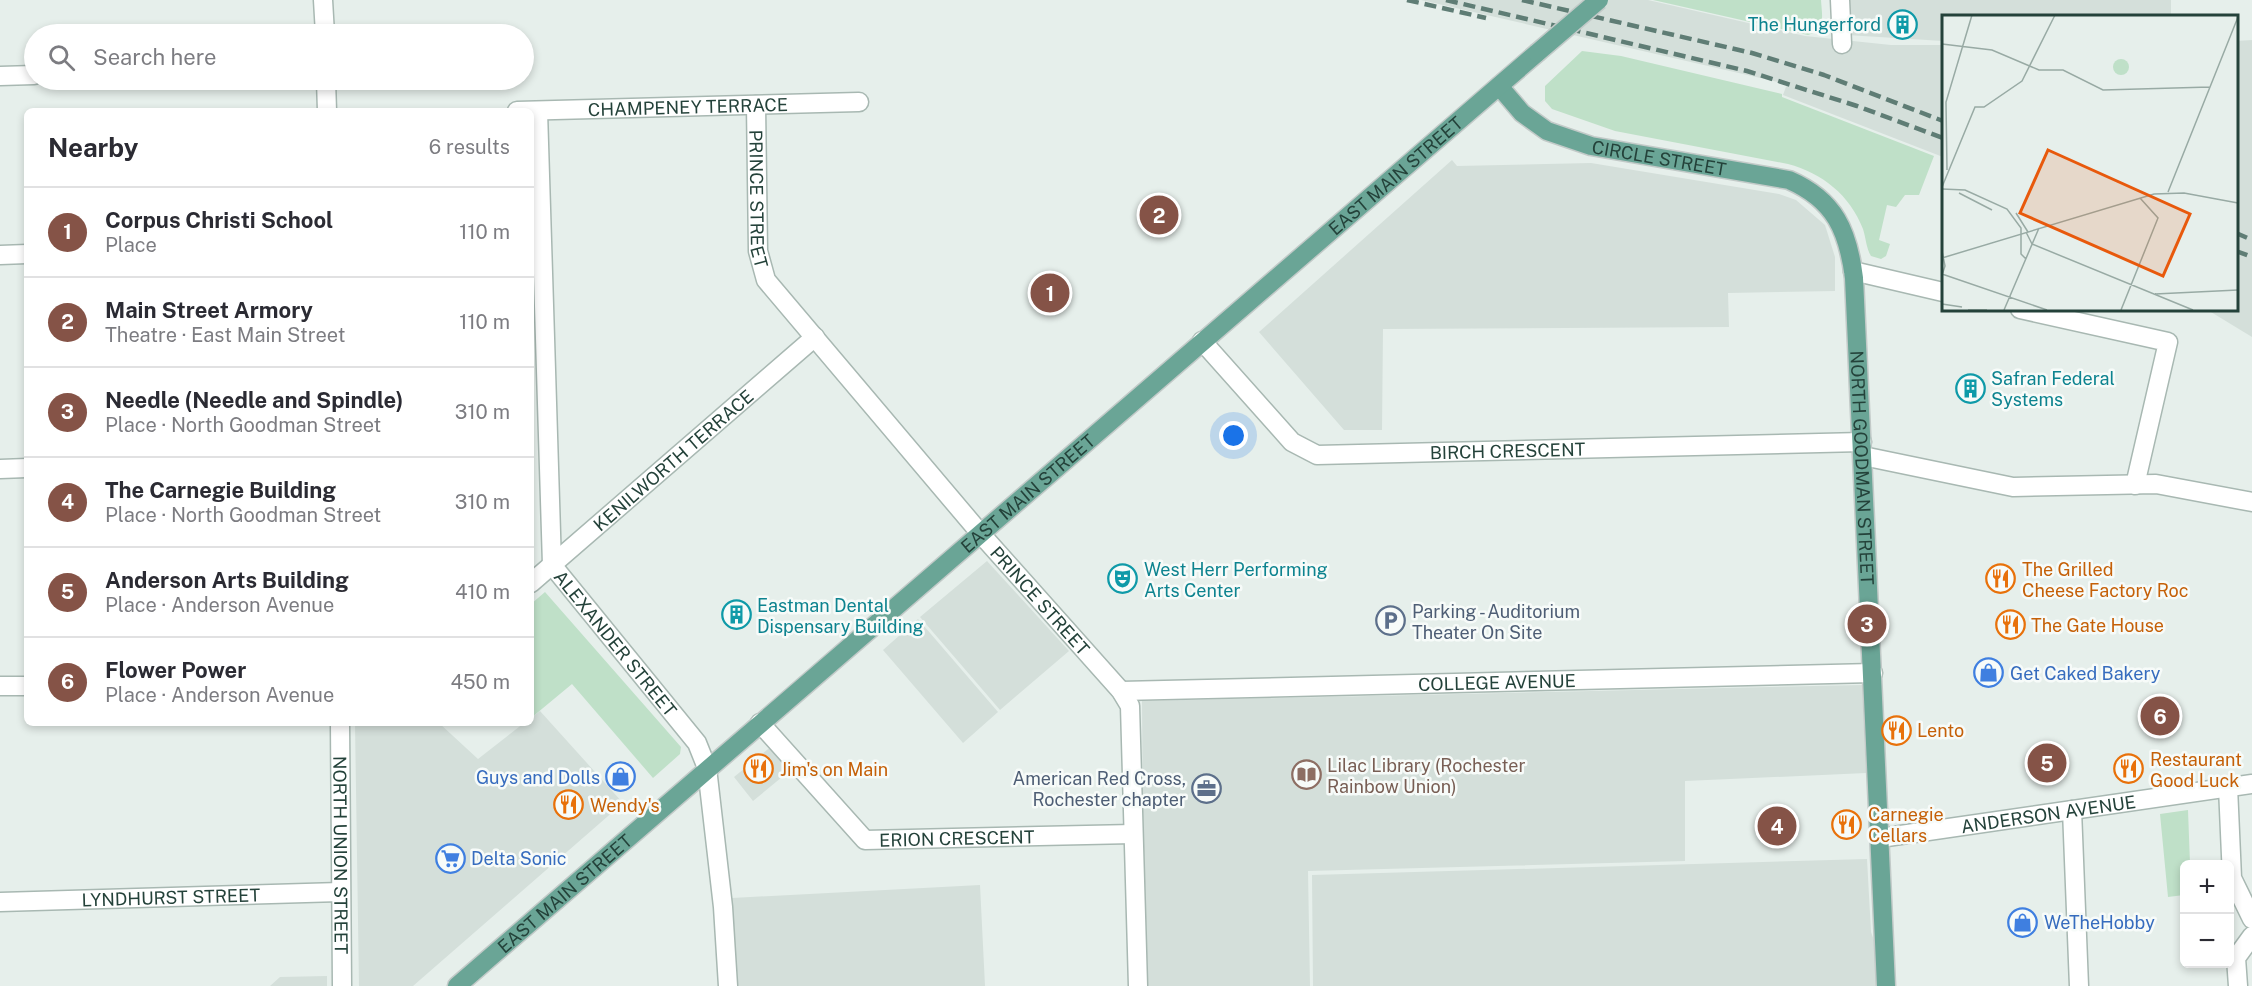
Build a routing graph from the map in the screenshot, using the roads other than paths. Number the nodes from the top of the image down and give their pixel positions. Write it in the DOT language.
graph roads {
  1 [pos="323,0"];
  2 [pos="1599,0"];
  3 [pos="1840,0"];
  4 [pos="324,24"];
  5 [pos="1842,44"];
  6 [pos="24,75"];
  7 [pos="0,76"];
  8 [pos="1499,86"];
  9 [pos="326,90"];
  10 [pos="859,102"];
  11 [pos="756,105"];
  12 [pos="327,108"];
  13 [pos="534,111"];
  14 [pos="538,111"];
  15 [pos="1829,207"];
  16 [pos="24,254"];
  17 [pos="0,255"];
  18 [pos="1854,271"];
  19 [pos="1942,292"];
  20 [pos="2024,310"];
  21 [pos="814,337"];
  22 [pos="1202,341"];
  23 [pos="1862,449"];
  24 [pos="24,468"];
  25 [pos="0,469"];
  26 [pos="2135,485"];
  27 [pos="2252,502"];
  28 [pos="980,532"];
  29 [pos="552,565"];
  30 [pos="534,580"];
  31 [pos="1873,673"];
  32 [pos="0,686"];
  33 [pos="24,686"];
  34 [pos="1121,691"];
  35 [pos="760,723"];
  36 [pos="340,726"];
  37 [pos="707,768"];
  38 [pos="2252,784"];
  39 [pos="2228,787"];
  40 [pos="2072,810"];
  41 [pos="1133,834"];
  42 [pos="1880,838"];
  43 [pos="340,892"];
  44 [pos="0,902"];
  45 [pos="2252,918"];
  46 [pos="2252,936"];
  47 [pos="342,986"];
  48 [pos="457,986"];
  49 [pos="728,986"];
  50 [pos="1138,986"];
  51 [pos="1886,986"];
  52 [pos="2079,986"];
  53 [pos="2238,986"];
  1 -- 4 [label="street"];
  2 -- 8 [label="main road, EAST MAIN STREET, bridge"];
  3 -- 5 [label="street"];
  6 -- 7 [label="street"];
  8 -- 15 [label="main road, CIRCLE STREET"];
  8 -- 22 [label="main road, EAST MAIN STREET"];
  9 -- 12 [label="street"];
  10 -- 11 [label="street, CHAMPENEY TERRACE"];
  11 -- 14 [label="street, CHAMPENEY TERRACE"];
  11 -- 21 [label="street, PRINCE STREET"];
  13 -- 14 [label="street, CHAMPENEY TERRACE"];
  14 -- 29 [label="street, ALEXANDER STREET"];
  15 -- 18 [label="main road, NORTH GOODMAN STREET"];
  16 -- 17 [label="street"];
  18 -- 19 [label="street"];
  18 -- 23 [label="main road, NORTH GOODMAN STREET"];
  20 -- 26 [label="street"];
  21 -- 28 [label="street, PRINCE STREET"];
  21 -- 29 [label="street, KENILWORTH TERRACE"];
  22 -- 23 [label="street, BIRCH CRESCENT"];
  22 -- 28 [label="main road, EAST MAIN STREET"];
  23 -- 26 [label="street, BIRCH CRESCENT"];
  23 -- 31 [label="main road, NORTH GOODMAN STREET"];
  24 -- 25 [label="street"];
  26 -- 27 [label="street, BIRCH CRESCENT"];
  28 -- 34 [label="street, PRINCE STREET"];
  28 -- 35 [label="main road, EAST MAIN STREET"];
  29 -- 30 [label="street, KENILWORTH TERRACE"];
  29 -- 37 [label="street, ALEXANDER STREET"];
  31 -- 34 [label="street, COLLEGE AVENUE"];
  31 -- 42 [label="main road, NORTH GOODMAN STREET"];
  32 -- 33 [label="street"];
  34 -- 41 [label="street, PRINCE STREET"];
  35 -- 37 [label="main road, EAST MAIN STREET"];
  35 -- 41 [label="street, ERION CRESCENT"];
  36 -- 43 [label="street, NORTH UNION STREET"];
  37 -- 48 [label="main road, EAST MAIN STREET"];
  37 -- 49 [label="street, ALEXANDER STREET"];
  38 -- 39 [label="street, ANDERSON AVENUE"];
  39 -- 40 [label="street, ANDERSON AVENUE"];
  39 -- 45 [label="street"];
  40 -- 42 [label="street, ANDERSON AVENUE"];
  40 -- 52 [label="street"];
  41 -- 50 [label="street, PRINCE STREET"];
  42 -- 51 [label="main road, NORTH GOODMAN STREET"];
  43 -- 44 [label="street, LYNDHURST STREET"];
  43 -- 47 [label="street, NORTH UNION STREET"];
  46 -- 53 [label="street"];
}
